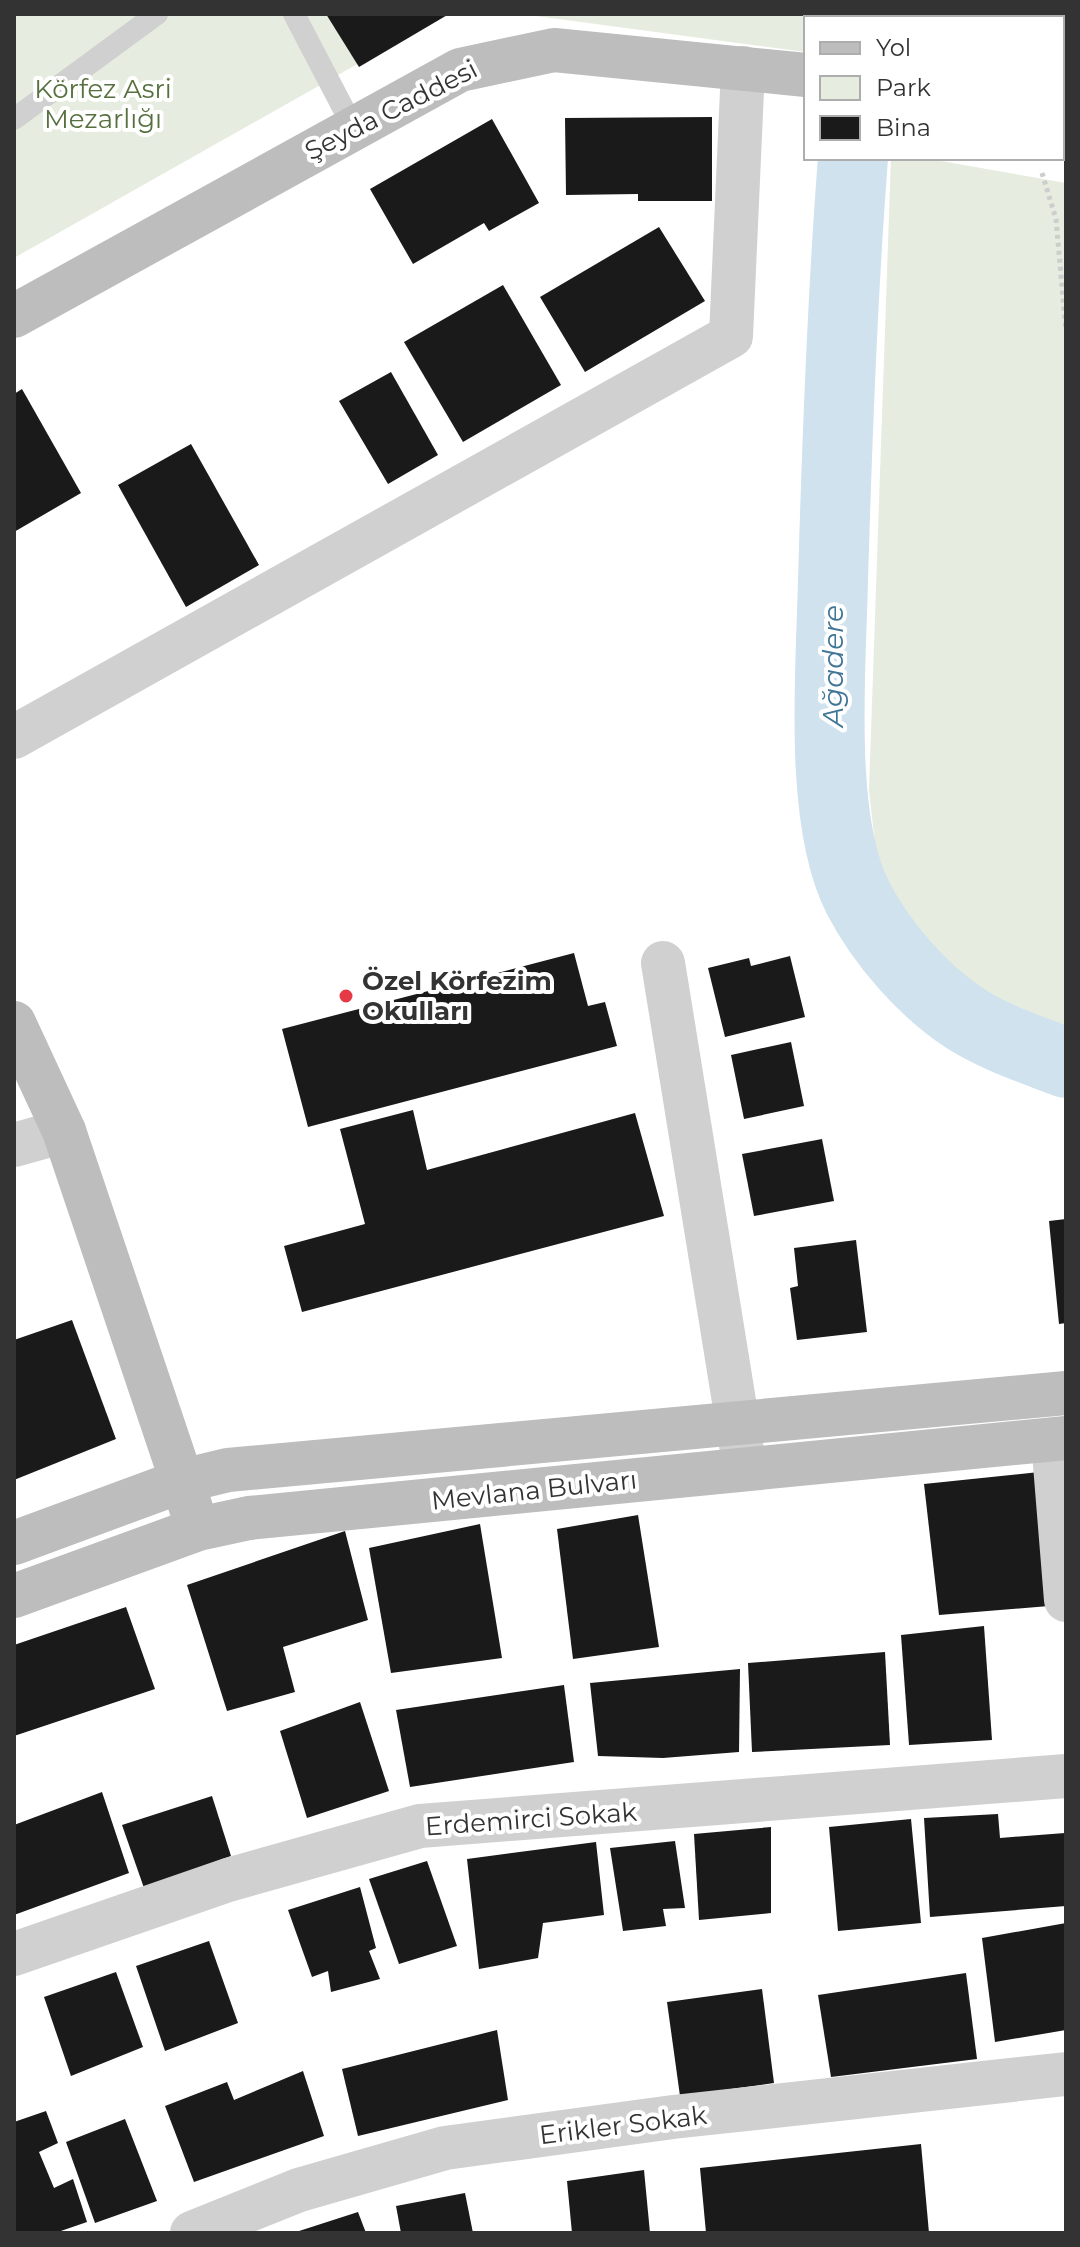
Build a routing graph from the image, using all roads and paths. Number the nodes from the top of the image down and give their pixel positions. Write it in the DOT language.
graph roads {
  1 [pos="157,14"];
  2 [pos="294,14"];
  3 [pos="743,68"];
  4 [pos="804,75"];
  5 [pos="14,119"];
  6 [pos="353,127"];
  7 [pos="1056,160"];
  8 [pos="14,316"];
  9 [pos="1066,331"];
  10 [pos="14,737"];
  11 [pos="663,963"];
  12 [pos="14,1023"];
  13 [pos="64,1131"];
  14 [pos="14,1145"];
  15 [pos="1066,1393"];
  16 [pos="738,1423"];
  17 [pos="1060,1439"];
  18 [pos="745,1469"];
  19 [pos="182,1481"];
  20 [pos="198,1529"];
  21 [pos="14,1543"];
  22 [pos="14,1596"];
  23 [pos="1066,1600"];
  24 [pos="1066,1776"];
  25 [pos="14,1954"];
  26 [pos="1066,2074"];
  27 [pos="192,2233"];
  1 -- 5 [label="lane"];
  2 -- 6 [label="lane"];
  3 -- 4 [label="street, Şeyda Caddesi"];
  3 -- 6 [label="street, Şeyda Caddesi"];
  3 -- 10 [label="street"];
  6 -- 8 [label="street, Şeyda Caddesi"];
  7 -- 9 [label="path"];
  11 -- 16 [label="street"];
  12 -- 13 [label="street"];
  13 -- 14 [label="street"];
  13 -- 19 [label="street"];
  15 -- 16 [label="street, Mevlana Bulvarı"];
  16 -- 18 [label="street"];
  16 -- 19 [label="street, Mevlana Bulvarı"];
  17 -- 18 [label="street, Mevlana Bulvarı"];
  17 -- 23 [label="street"];
  18 -- 20 [label="street, Mevlana Bulvarı"];
  19 -- 20 [label="street"];
  19 -- 21 [label="street, Mevlana Bulvarı"];
  20 -- 22 [label="street, Mevlana Bulvarı"];
  24 -- 25 [label="street, Erdemirci Sokak"];
  26 -- 27 [label="street, Erikler Sokak"];
}
